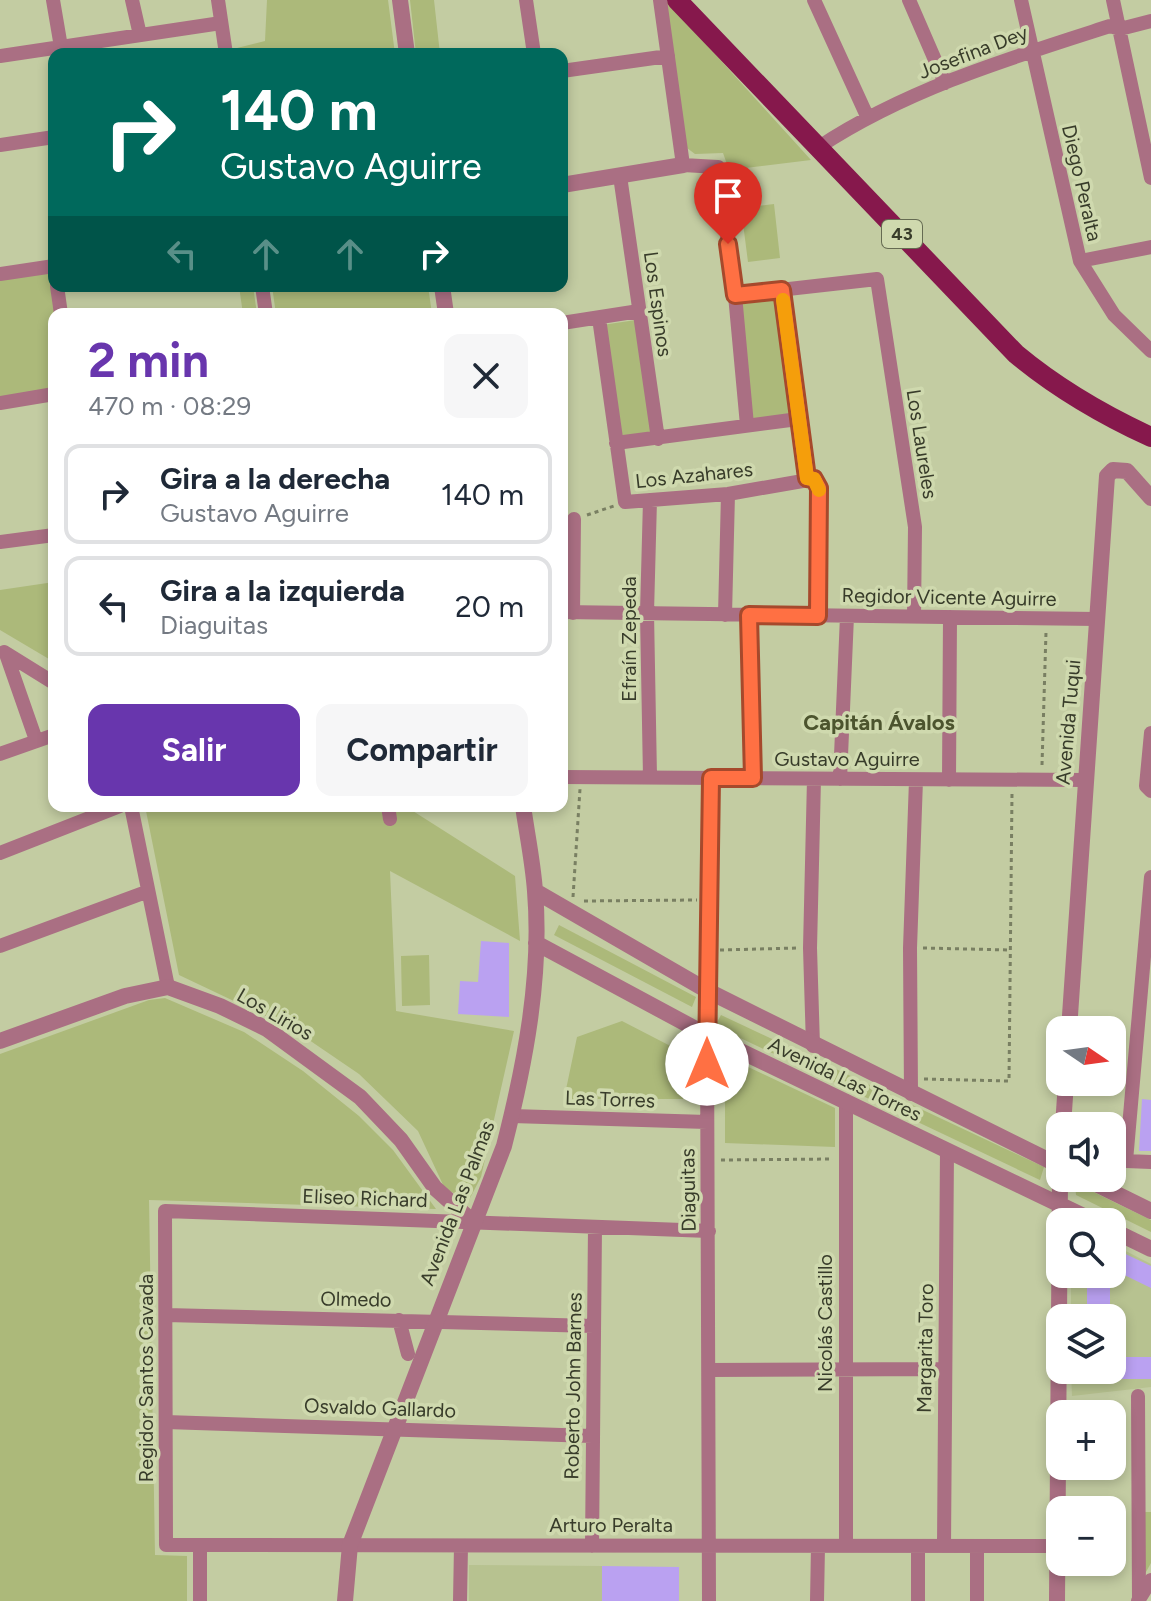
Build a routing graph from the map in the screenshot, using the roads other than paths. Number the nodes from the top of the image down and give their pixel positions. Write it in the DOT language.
graph roads {
  1 [pos="53,0"];
  2 [pos="132,0"];
  3 [pos="218,0"];
  4 [pos="400,0"];
  5 [pos="526,0"];
  6 [pos="660,0"];
  7 [pos="677,0"];
  8 [pos="814,0"];
  9 [pos="909,0"];
  10 [pos="1021,0"];
  11 [pos="1113,0"];
  12 [pos="1151,21"];
  13 [pos="221,23"];
  14 [pos="1120,29"];
  15 [pos="140,35"];
  16 [pos="61,47"];
  17 [pos="54,48"];
  18 [pos="225,48"];
  19 [pos="406,48"];
  20 [pos="533,48"];
  21 [pos="48,49"];
  22 [pos="1032,51"];
  23 [pos="0,56"];
  24 [pos="668,56"];
  25 [pos="568,70"];
  26 [pos="945,83"];
  27 [pos="867,116"];
  28 [pos="48,138"];
  29 [pos="0,145"];
  30 [pos="819,147"];
  31 [pos="683,165"];
  32 [pos="620,176"];
  33 [pos="1151,178"];
  34 [pos="568,184"];
  35 [pos="1151,247"];
  36 [pos="1080,261"];
  37 [pos="48,268"];
  38 [pos="0,274"];
  39 [pos="782,290"];
  40 [pos="735,295"];
  41 [pos="639,311"];
  42 [pos="599,318"];
  43 [pos="568,322"];
  44 [pos="1151,351"];
  45 [pos="48,395"];
  46 [pos="0,403"];
  47 [pos="798,419"];
  48 [pos="747,425"];
  49 [pos="1151,437"];
  50 [pos="658,439"];
  51 [pos="616,443"];
  52 [pos="810,479"];
  53 [pos="728,494"];
  54 [pos="1151,498"];
  55 [pos="650,500"];
  56 [pos="574,519"];
  57 [pos="48,536"];
  58 [pos="0,542"];
  59 [pos="568,599"];
  60 [pos="568,612"];
  61 [pos="647,613"];
  62 [pos="725,615"];
  63 [pos="749,615"];
  64 [pos="818,616"];
  65 [pos="847,616"];
  66 [pos="914,617"];
  67 [pos="950,617"];
  68 [pos="1097,619"];
  69 [pos="3,652"];
  70 [pos="48,679"];
  71 [pos="1151,733"];
  72 [pos="48,737"];
  73 [pos="36,740"];
  74 [pos="0,754"];
  75 [pos="568,777"];
  76 [pos="650,777"];
  77 [pos="711,778"];
  78 [pos="753,778"];
  79 [pos="814,779"];
  80 [pos="840,779"];
  81 [pos="916,780"];
  82 [pos="949,780"];
  83 [pos="1083,780"];
  84 [pos="1149,788"];
  85 [pos="105,812"];
  86 [pos="132,812"];
  87 [pos="524,812"];
  88 [pos="0,853"];
  89 [pos="1151,877"];
  90 [pos="535,891"];
  91 [pos="146,892"];
  92 [pos="536,943"];
  93 [pos="0,946"];
  94 [pos="1146,973"];
  95 [pos="168,987"];
  96 [pos="708,991"];
  97 [pos="1070,1016"];
  98 [pos="707,1035"];
  99 [pos="0,1041"];
  100 [pos="813,1046"];
  101 [pos="910,1086"];
  102 [pos="846,1101"];
  103 [pos="512,1116"];
  104 [pos="707,1122"];
  105 [pos="947,1150"];
  106 [pos="1046,1159"];
  107 [pos="1151,1162"];
  108 [pos="1059,1192"];
  109 [pos="1112,1192"];
  110 [pos="1059,1204"];
  111 [pos="1067,1208"];
  112 [pos="165,1211"];
  113 [pos="1151,1211"];
  114 [pos="473,1222"];
  115 [pos="595,1227"];
  116 [pos="709,1231"];
  117 [pos="1126,1237"];
  118 [pos="1151,1249"];
  119 [pos="166,1315"];
  120 [pos="399,1320"];
  121 [pos="434,1320"];
  122 [pos="594,1326"];
  123 [pos="408,1354"];
  124 [pos="844,1369"];
  125 [pos="945,1369"];
  126 [pos="709,1370"];
  127 [pos="1138,1396"];
  128 [pos="166,1422"];
  129 [pos="393,1427"];
  130 [pos="592,1436"];
  131 [pos="1057,1496"];
  132 [pos="709,1544"];
  133 [pos="166,1545"];
  134 [pos="200,1545"];
  135 [pos="350,1545"];
  136 [pos="461,1546"];
  137 [pos="592,1546"];
  138 [pos="818,1546"];
  139 [pos="846,1546"];
  140 [pos="918,1546"];
  141 [pos="944,1546"];
  142 [pos="977,1546"];
  143 [pos="1046,1546"];
  144 [pos="1057,1576"];
  145 [pos="1151,1580"];
  146 [pos="200,1601"];
  147 [pos="345,1601"];
  148 [pos="460,1601"];
  149 [pos="709,1601"];
  150 [pos="817,1601"];
  151 [pos="918,1601"];
  152 [pos="977,1601"];
  153 [pos="1057,1601"];
  154 [pos="1138,1601"];
  1 -- 16 [label="street"];
  2 -- 15 [label="street"];
  3 -- 13 [label="street"];
  4 -- 19 [label="street"];
  5 -- 20 [label="street"];
  6 -- 24 [label="street"];
  7 -- 30 [label="main road, 43"];
  8 -- 27 [label="street"];
  9 -- 26 [label="street"];
  10 -- 22 [label="street, Diego Peralta"];
  11 -- 14 [label="street"];
  12 -- 14 [label="street, Josefina Dey"];
  13 -- 15 [label="street"];
  13 -- 18 [label="street"];
  14 -- 22 [label="street, Josefina Dey"];
  14 -- 33 [label="street"];
  15 -- 16 [label="street"];
  16 -- 17 [label="street"];
  21 -- 23 [label="street"];
  22 -- 26 [label="street, Josefina Dey"];
  22 -- 36 [label="street, Diego Peralta"];
  24 -- 25 [label="street"];
  24 -- 31 [label="street"];
  26 -- 27 [label="street, Josefina Dey"];
  27 -- 30 [label="street, Josefina Dey"];
  28 -- 29 [label="street"];
  30 -- 49 [label="main road, 43"];
  31 -- 32 [label="street"];
  31 -- 40 [label="street"];
  32 -- 34 [label="street"];
  32 -- 41 [label="street, Los Espinos"];
  35 -- 36 [label="street"];
  36 -- 44 [label="street, Diego Peralta"];
  37 -- 38 [label="street"];
  39 -- 40 [label="street"];
  39 -- 47 [label="street"];
  39 -- 66 [label="street, Los Laureles"];
  40 -- 48 [label="street"];
  41 -- 42 [label="street"];
  41 -- 50 [label="street, Los Espinos"];
  42 -- 43 [label="street"];
  42 -- 51 [label="street"];
  45 -- 46 [label="street"];
  47 -- 48 [label="street"];
  47 -- 52 [label="street"];
  48 -- 50 [label="street"];
  50 -- 51 [label="street"];
  51 -- 55 [label="street, Los Azahares"];
  52 -- 53 [label="street, Los Azahares"];
  52 -- 64 [label="street"];
  53 -- 55 [label="street, Los Azahares"];
  53 -- 62 [label="street"];
  54 -- 68 [label="street, Avenida Tuqui"];
  55 -- 61 [label="street, Efraín Zepeda"];
  56 -- 59 [label="street"];
  57 -- 58 [label="street"];
  60 -- 61 [label="street, Regidor Vicente Aguirre"];
  61 -- 62 [label="street, Regidor Vicente Aguirre"];
  61 -- 76 [label="street, Efraín Zepeda"];
  62 -- 63 [label="street, Regidor Vicente Aguirre"];
  63 -- 64 [label="street, Regidor Vicente Aguirre"];
  63 -- 78 [label="street"];
  64 -- 65 [label="street, Regidor Vicente Aguirre"];
  65 -- 66 [label="street, Regidor Vicente Aguirre"];
  65 -- 80 [label="street"];
  66 -- 67 [label="street, Regidor Vicente Aguirre"];
  67 -- 68 [label="street, Regidor Vicente Aguirre"];
  67 -- 82 [label="street"];
  68 -- 83 [label="street, Avenida Tuqui"];
  69 -- 70 [label="street"];
  69 -- 73 [label="street"];
  71 -- 84 [label="street"];
  72 -- 73 [label="street"];
  73 -- 74 [label="street"];
  75 -- 76 [label="street, Gustavo Aguirre"];
  76 -- 77 [label="street, Gustavo Aguirre"];
  77 -- 78 [label="street, Gustavo Aguirre"];
  77 -- 96 [label="street, Diaguitas"];
  78 -- 79 [label="street, Gustavo Aguirre"];
  79 -- 80 [label="street, Gustavo Aguirre"];
  79 -- 100 [label="street"];
  80 -- 81 [label="street, Gustavo Aguirre"];
  81 -- 82 [label="street, Gustavo Aguirre"];
  81 -- 101 [label="street"];
  82 -- 83 [label="street, Gustavo Aguirre"];
  83 -- 97 [label="street, Avenida Tuqui"];
  85 -- 88 [label="street"];
  86 -- 91 [label="street"];
  87 -- 90 [label="street, Avenida Las Palmas"];
  89 -- 94 [label="street"];
  90 -- 92 [label="street, Avenida Las Palmas"];
  90 -- 96 [label="street, Avenida Las Torres"];
  91 -- 93 [label="street"];
  91 -- 95 [label="street"];
  92 -- 98 [label="street, Avenida Las Torres"];
  92 -- 103 [label="street, Avenida Las Palmas"];
  94 -- 107 [label="street"];
  95 -- 99 [label="street"];
  95 -- 114 [label="street, Los Lirios"];
  96 -- 98 [label="street, Diaguitas"];
  96 -- 100 [label="street, Avenida Las Torres"];
  98 -- 102 [label="street, Avenida Las Torres"];
  98 -- 104 [label="street, Diaguitas"];
  100 -- 101 [label="street, Avenida Las Torres"];
  101 -- 106 [label="street, Avenida Las Torres"];
  102 -- 105 [label="street, Avenida Las Torres"];
  102 -- 124 [label="street, Nicolás Castillo"];
  103 -- 104 [label="street, Las Torres"];
  103 -- 114 [label="street, Avenida Las Palmas"];
  104 -- 116 [label="street, Diaguitas"];
  105 -- 110 [label="street, Avenida Las Torres"];
  105 -- 125 [label="street, Margarita Toro"];
  108 -- 110 [label="street"];
  109 -- 113 [label="street"];
  110 -- 111 [label="street, Avenida Las Torres"];
  110 -- 131 [label="street"];
  112 -- 114 [label="street, Eliseo Richard"];
  112 -- 119 [label="street, Regidor Santos Cavada"];
  114 -- 115 [label="street, Eliseo Richard"];
  114 -- 121 [label="street, Avenida Las Palmas"];
  115 -- 116 [label="street, Eliseo Richard"];
  115 -- 122 [label="street, Roberto John Barnes"];
  116 -- 126 [label="street, Diaguitas"];
  117 -- 118 [label="street"];
  119 -- 120 [label="street, Olmedo"];
  119 -- 128 [label="street, Regidor Santos Cavada"];
  120 -- 121 [label="street, Olmedo"];
  120 -- 123 [label="street"];
  121 -- 122 [label="street, Olmedo"];
  121 -- 129 [label="street, Avenida Las Palmas"];
  122 -- 130 [label="street, Roberto John Barnes"];
  124 -- 125 [label="street"];
  124 -- 126 [label="street"];
  124 -- 139 [label="street, Nicolás Castillo"];
  125 -- 141 [label="street, Margarita Toro"];
  126 -- 132 [label="street, Diaguitas"];
  127 -- 154 [label="street"];
  128 -- 129 [label="street, Osvaldo Gallardo"];
  128 -- 133 [label="street, Regidor Santos Cavada"];
  129 -- 130 [label="street, Osvaldo Gallardo"];
  129 -- 135 [label="street, Avenida Las Palmas"];
  130 -- 137 [label="street, Roberto John Barnes"];
  132 -- 137 [label="street, Arturo Peralta"];
  132 -- 138 [label="street, Arturo Peralta"];
  132 -- 149 [label="street, Diaguitas"];
  133 -- 134 [label="street, Arturo Peralta"];
  134 -- 135 [label="street, Arturo Peralta"];
  134 -- 146 [label="street"];
  135 -- 136 [label="street, Arturo Peralta"];
  135 -- 147 [label="street, Avenida Las Palmas"];
  136 -- 137 [label="street, Arturo Peralta"];
  136 -- 148 [label="street"];
  138 -- 139 [label="street, Arturo Peralta"];
  138 -- 150 [label="street"];
  139 -- 140 [label="street, Arturo Peralta"];
  140 -- 141 [label="street, Arturo Peralta"];
  140 -- 151 [label="street"];
  141 -- 142 [label="street, Arturo Peralta"];
  142 -- 143 [label="street, Arturo Peralta"];
  142 -- 152 [label="street"];
  144 -- 153 [label="street"];
  145 -- 154 [label="street"];
}
